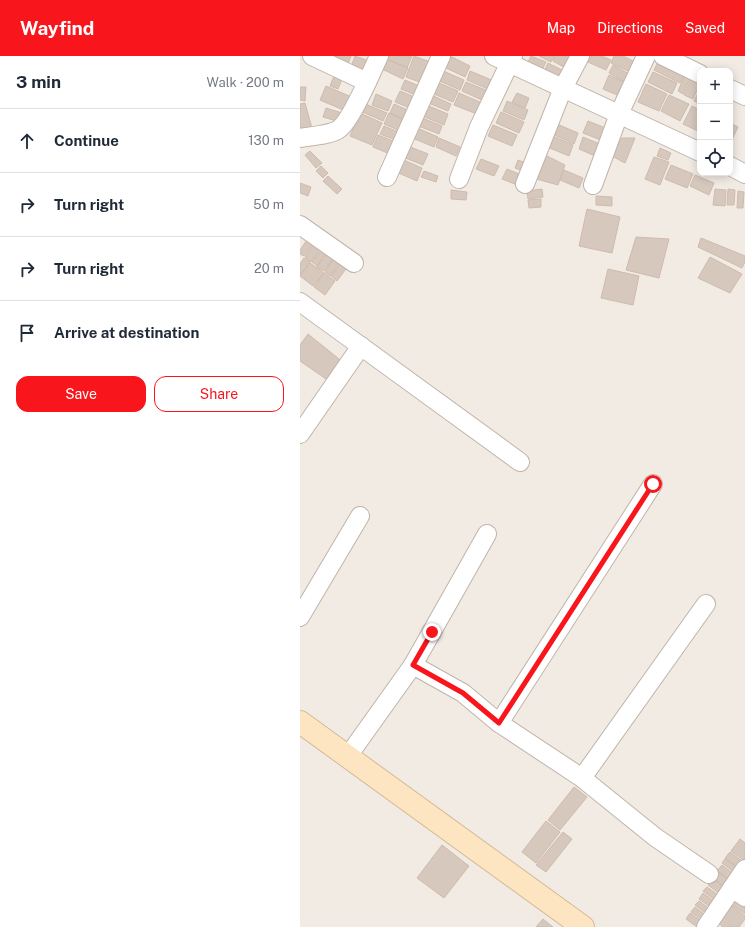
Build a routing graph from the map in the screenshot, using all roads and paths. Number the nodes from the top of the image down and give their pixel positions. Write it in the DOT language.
graph roads {
  1 [pos="312,56"];
  2 [pos="379,56"];
  3 [pos="441,56"];
  4 [pos="580,56"];
  5 [pos="646,56"];
  6 [pos="663,56"];
  7 [pos="506,58"];
  8 [pos="697,73"];
  9 [pos="367,82"];
  10 [pos="563,88"];
  11 [pos="733,90"];
  12 [pos="745,96"];
  13 [pos="619,114"];
  14 [pos="308,137"];
  15 [pos="697,151"];
  16 [pos="733,168"];
  17 [pos="745,174"];
  18 [pos="387,177"];
  19 [pos="459,179"];
  20 [pos="525,184"];
  21 [pos="593,185"];
  22 [pos="300,225"];
  23 [pos="354,263"];
  24 [pos="300,302"];
  25 [pos="361,346"];
  26 [pos="300,434"];
  27 [pos="520,462"];
  28 [pos="653,484"];
  29 [pos="360,516"];
  30 [pos="487,534"];
  31 [pos="706,604"];
  32 [pos="300,617"];
  33 [pos="413,665"];
  34 [pos="300,722"];
  35 [pos="499,723"];
  36 [pos="348,756"];
  37 [pos="582,778"];
  38 [pos="745,869"];
  39 [pos="709,874"];
  40 [pos="738,892"];
  41 [pos="583,927"];
  42 [pos="706,927"];
  1 -- 9 [label="street"];
  2 -- 9 [label="street"];
  3 -- 18 [label="street"];
  4 -- 10 [label="street"];
  5 -- 13 [label="street"];
  6 -- 8 [label="street"];
  7 -- 10 [label="street"];
  7 -- 19 [label="street"];
  9 -- 14 [label="street"];
  10 -- 13 [label="street"];
  10 -- 20 [label="street"];
  11 -- 12 [label="street"];
  13 -- 15 [label="street"];
  13 -- 21 [label="street"];
  16 -- 17 [label="street"];
  22 -- 23 [label="street"];
  24 -- 25 [label="street"];
  25 -- 26 [label="street"];
  25 -- 27 [label="street"];
  28 -- 35 [label="street"];
  29 -- 32 [label="street"];
  30 -- 33 [label="street"];
  31 -- 37 [label="street"];
  33 -- 35 [label="street"];
  33 -- 36 [label="street"];
  34 -- 36 [label="street"];
  35 -- 37 [label="street"];
  36 -- 41 [label="street"];
  37 -- 39 [label="street"];
  38 -- 40 [label="street"];
  40 -- 42 [label="street"];
}
